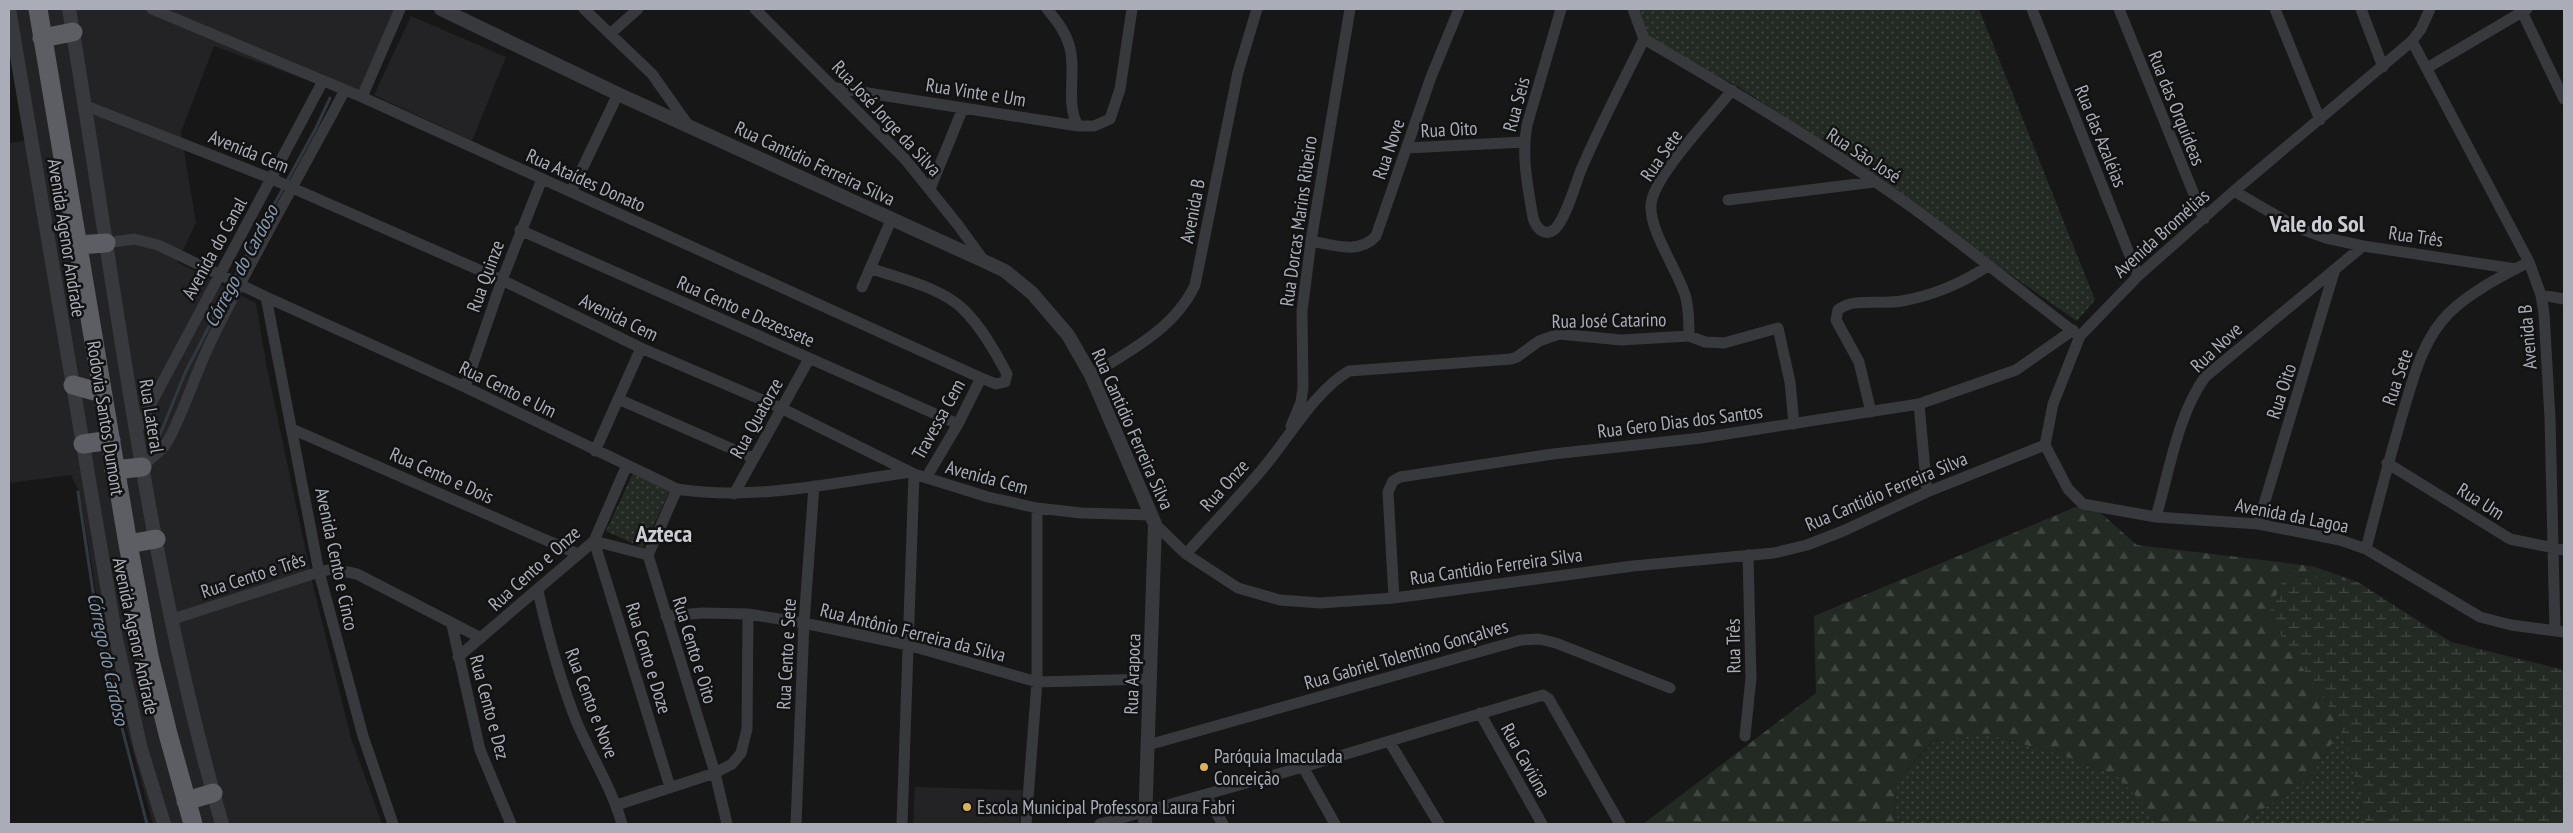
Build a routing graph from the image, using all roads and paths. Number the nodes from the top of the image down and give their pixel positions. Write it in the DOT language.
graph roads {
  1 [pos="9,9"];
  2 [pos="38,9"];
  3 [pos="69,9"];
  4 [pos="152,9"];
  5 [pos="400,9"];
  6 [pos="441,9"];
  7 [pos="584,9"];
  8 [pos="638,9"];
  9 [pos="755,9"];
  10 [pos="1047,9"];
  11 [pos="1132,9"];
  12 [pos="1257,9"];
  13 [pos="1350,9"];
  14 [pos="1460,9"];
  15 [pos="1561,9"];
  16 [pos="1633,9"];
  17 [pos="2032,9"];
  18 [pos="2119,9"];
  19 [pos="2275,9"];
  20 [pos="2361,9"];
  21 [pos="2430,9"];
  22 [pos="2524,10"];
  23 [pos="73,32"];
  24 [pos="610,34"];
  25 [pos="42,38"];
  26 [pos="1644,39"];
  27 [pos="2412,41"];
  28 [pos="2383,67"];
  29 [pos="2427,68"];
  30 [pos="324,81"];
  31 [pos="836,88"];
  32 [pos="345,90"];
  33 [pos="1732,90"];
  34 [pos="618,94"];
  35 [pos="362,97"];
  36 [pos="2564,98"];
  37 [pos="84,105"];
  38 [pos="963,108"];
  39 [pos="2320,120"];
  40 [pos="688,125"];
  41 [pos="1078,126"];
  42 [pos="1524,142"];
  43 [pos="1407,148"];
  44 [pos="272,178"];
  45 [pos="542,179"];
  46 [pos="1874,182"];
  47 [pos="294,188"];
  48 [pos="930,189"];
  49 [pos="2234,191"];
  50 [pos="571,192"];
  51 [pos="1728,200"];
  52 [pos="892,218"];
  53 [pos="2204,220"];
  54 [pos="520,230"];
  55 [pos="1311,241"];
  56 [pos="106,243"];
  57 [pos="78,245"];
  58 [pos="2363,246"];
  59 [pos="984,260"];
  60 [pos="2529,262"];
  61 [pos="1988,266"];
  62 [pos="870,268"];
  63 [pos="2516,268"];
  64 [pos="2335,269"];
  65 [pos="220,274"];
  66 [pos="2138,276"];
  67 [pos="502,280"];
  68 [pos="240,283"];
  69 [pos="862,287"];
  70 [pos="2541,295"];
  71 [pos="266,297"];
  72 [pos="2564,299"];
  73 [pos="2076,333"];
  74 [pos="1689,336"];
  75 [pos="641,348"];
  76 [pos="809,359"];
  77 [pos="1091,375"];
  78 [pos="981,378"];
  79 [pos="72,385"];
  80 [pos="466,387"];
  81 [pos="102,393"];
  82 [pos="618,399"];
  83 [pos="1919,404"];
  84 [pos="781,408"];
  85 [pos="1871,412"];
  86 [pos="958,424"];
  87 [pos="1794,424"];
  88 [pos="292,429"];
  89 [pos="136,432"];
  90 [pos="1287,438"];
  91 [pos="110,440"];
  92 [pos="83,444"];
  93 [pos="2045,445"];
  94 [pos="595,451"];
  95 [pos="753,458"];
  96 [pos="2387,462"];
  97 [pos="628,465"];
  98 [pos="142,467"];
  99 [pos="114,470"];
  100 [pos="912,473"];
  101 [pos="926,478"];
  102 [pos="814,486"];
  103 [pos="677,489"];
  104 [pos="1927,492"];
  105 [pos="734,494"];
  106 [pos="1037,508"];
  107 [pos="2156,517"];
  108 [pos="1153,520"];
  109 [pos="2258,524"];
  110 [pos="156,539"];
  111 [pos="594,541"];
  112 [pos="128,544"];
  113 [pos="2366,549"];
  114 [pos="2559,550"];
  115 [pos="578,554"];
  116 [pos="1186,554"];
  117 [pos="648,555"];
  118 [pos="1748,555"];
  119 [pos="319,572"];
  120 [pos="538,591"];
  121 [pos="1394,598"];
  122 [pos="748,614"];
  123 [pos="666,616"];
  124 [pos="170,620"];
  125 [pos="804,623"];
  126 [pos="452,625"];
  127 [pos="2560,631"];
  128 [pos="481,638"];
  129 [pos="908,645"];
  130 [pos="458,657"];
  131 [pos="1151,679"];
  132 [pos="1037,682"];
  133 [pos="1670,688"];
  134 [pos="1480,713"];
  135 [pos="1745,736"];
  136 [pos="1390,741"];
  137 [pos="1148,745"];
  138 [pos="1303,767"];
  139 [pos="716,773"];
  140 [pos="670,786"];
  141 [pos="213,793"];
  142 [pos="1205,795"];
  143 [pos="186,801"];
  144 [pos="616,805"];
  145 [pos="1146,818"];
  146 [pos="164,824"];
  147 [pos="193,824"];
  148 [pos="222,824"];
  149 [pos="393,824"];
  150 [pos="511,824"];
  151 [pos="622,824"];
  152 [pos="727,824"];
  153 [pos="796,824"];
  154 [pos="902,824"];
  155 [pos="1026,824"];
  156 [pos="1100,824"];
  157 [pos="1224,824"];
  158 [pos="1335,824"];
  159 [pos="1440,824"];
  160 [pos="1542,824"];
  161 [pos="1620,824"];
  1 -- 79 [label="street, Avenida Agenor Andrade"];
  2 -- 25 [label="highway, Rodovia Santos Dumont"];
  3 -- 23 [label="street, Rua Lateral"];
  4 -- 30 [label="street, Rua Ataídes Donato"];
  5 -- 35 [label="street"];
  6 -- 34 [label="street, Rua Cantidio Ferreira Silva"];
  7 -- 24 [label="street"];
  8 -- 24 [label="street"];
  9 -- 31 [label="street, Rua José Jorge da Silva"];
  10 -- 41 [label="street"];
  11 -- 41 [label="street, Rua Vinte e Um"];
  12 -- 77 [label="street, Avenida B"];
  13 -- 55 [label="street, Rua Dorcas Marins Ribeiro"];
  14 -- 43 [label="street, Rua Nove"];
  15 -- 42 [label="street, Rua Seis"];
  16 -- 26 [label="street"];
  17 -- 66 [label="street, Rua das Azaléias"];
  18 -- 53 [label="street, Rua das Orquídeas"];
  19 -- 39 [label="street"];
  20 -- 28 [label="street"];
  21 -- 27 [label="street"];
  22 -- 29 [label="street"];
  22 -- 36 [label="street"];
  23 -- 25 [label="highway"];
  23 -- 37 [label="street, Rua Lateral"];
  24 -- 40 [label="street"];
  25 -- 57 [label="highway, Rodovia Santos Dumont"];
  26 -- 33 [label="street, Rua São José"];
  26 -- 42 [label="street, Rua Seis"];
  27 -- 28 [label="street, Avenida Bromélias"];
  27 -- 29 [label="street, Avenida B"];
  28 -- 39 [label="street, Avenida Bromélias"];
  29 -- 60 [label="street, Avenida B"];
  30 -- 32 [label="street, Rua Ataídes Donato"];
  30 -- 44 [label="street, Avenida do Canal"];
  31 -- 38 [label="street, Rua Vinte e Um"];
  31 -- 48 [label="street, Rua José Jorge da Silva"];
  32 -- 35 [label="street, Rua Ataídes Donato"];
  32 -- 47 [label="street"];
  33 -- 46 [label="street, Rua São José"];
  33 -- 74 [label="street, Rua Sete"];
  34 -- 40 [label="street, Rua Cantidio Ferreira Silva"];
  34 -- 50 [label="street"];
  35 -- 45 [label="street, Rua Ataídes Donato"];
  37 -- 44 [label="street, Avenida Cem"];
  37 -- 56 [label="street, Rua Lateral"];
  38 -- 41 [label="street, Rua Vinte e Um"];
  38 -- 48 [label="street"];
  39 -- 49 [label="street, Avenida Bromélias"];
  40 -- 52 [label="street, Rua Cantidio Ferreira Silva"];
  42 -- 43 [label="street, Rua Oito"];
  43 -- 55 [label="street, Rua Nove"];
  44 -- 47 [label="street, Avenida Cem"];
  44 -- 65 [label="street, Avenida do Canal"];
  45 -- 50 [label="street, Rua Ataídes Donato"];
  45 -- 54 [label="street, Rua Quinze"];
  46 -- 51 [label="street"];
  46 -- 61 [label="street, Rua São José"];
  47 -- 67 [label="street, Avenida Cem"];
  47 -- 68 [label="street"];
  48 -- 59 [label="street, Rua José Jorge da Silva"];
  49 -- 53 [label="street, Avenida Bromélias"];
  49 -- 58 [label="street, Rua Três"];
  50 -- 78 [label="street, Rua Ataídes Donato"];
  52 -- 59 [label="street, Rua Cantidio Ferreira Silva"];
  52 -- 62 [label="street"];
  53 -- 66 [label="street, Avenida Bromélias"];
  54 -- 67 [label="street, Rua Quinze"];
  54 -- 76 [label="street, Rua Cento e Dezessete"];
  55 -- 90 [label="street, Rua Dorcas Marins Ribeiro"];
  56 -- 57 [label="highway"];
  56 -- 65 [label="street, Rua Cento e Um"];
  56 -- 89 [label="street, Rua Lateral"];
  57 -- 81 [label="highway, Rodovia Santos Dumont"];
  58 -- 63 [label="street, Rua Três"];
  58 -- 64 [label="street, Rua Nove"];
  59 -- 77 [label="street, Rua Cantidio Ferreira Silva"];
  60 -- 63 [label="street, Rua Sete"];
  60 -- 70 [label="street, Avenida B"];
  61 -- 73 [label="street, Rua São José"];
  61 -- 85 [label="street"];
  62 -- 69 [label="street"];
  62 -- 78 [label="street, Rua Ataídes Donato"];
  63 -- 96 [label="street, Rua Sete"];
  64 -- 107 [label="street, Rua Nove"];
  64 -- 109 [label="street, Rua Oito"];
  65 -- 68 [label="street, Rua Cento e Um"];
  65 -- 89 [label="street, Avenida do Canal"];
  66 -- 73 [label="street, Avenida Bromélias"];
  67 -- 75 [label="street, Avenida Cem"];
  67 -- 80 [label="street, Rua Quinze"];
  68 -- 71 [label="street, Rua Cento e Um"];
  68 -- 98 [label="street"];
  70 -- 72 [label="street"];
  70 -- 114 [label="street, Avenida B"];
  71 -- 80 [label="street, Rua Cento e Um"];
  71 -- 88 [label="street, Avenida Cento e Cinco"];
  73 -- 83 [label="street, Rua Gero Dias dos Santos"];
  73 -- 93 [label="street, Avenida Bromélias"];
  74 -- 87 [label="street, Rua José Catarino"];
  74 -- 90 [label="street, Rua José Catarino"];
  75 -- 82 [label="street"];
  75 -- 84 [label="street, Avenida Cem"];
  76 -- 84 [label="street, Rua Quatorze"];
  76 -- 86 [label="street, Rua Cento e Dezessete"];
  77 -- 108 [label="street, Rua Cantidio Ferreira Silva"];
  78 -- 86 [label="street, Travessa Cem"];
  79 -- 81 [label="highway"];
  79 -- 92 [label="street, Avenida Agenor Andrade"];
  80 -- 94 [label="street, Rua Cento e Um"];
  81 -- 91 [label="highway, Rodovia Santos Dumont"];
  82 -- 94 [label="street"];
  82 -- 95 [label="street"];
  83 -- 85 [label="street, Rua Gero Dias dos Santos"];
  83 -- 104 [label="street"];
  84 -- 95 [label="street, Rua Quatorze"];
  84 -- 100 [label="street, Avenida Cem"];
  85 -- 87 [label="street, Rua Gero Dias dos Santos"];
  86 -- 101 [label="street, Travessa Cem"];
  87 -- 121 [label="street, Rua Gero Dias dos Santos"];
  88 -- 115 [label="street, Rua Cento e Dois"];
  88 -- 119 [label="street, Avenida Cento e Cinco"];
  89 -- 98 [label="street, Rua Lateral"];
  90 -- 116 [label="street, Rua Onze"];
  91 -- 92 [label="highway"];
  91 -- 99 [label="highway, Rodovia Santos Dumont"];
  92 -- 146 [label="street, Avenida Agenor Andrade"];
  93 -- 104 [label="street, Rua Cantidio Ferreira Silva"];
  93 -- 107 [label="street, Avenida da Lagoa"];
  94 -- 97 [label="street, Rua Cento e Um"];
  95 -- 105 [label="street, Rua Quatorze"];
  96 -- 113 [label="street, Rua Sete"];
  96 -- 114 [label="street, Rua Um"];
  97 -- 103 [label="street, Rua Cento e Um"];
  97 -- 111 [label="street, Rua Cento e Onze"];
  98 -- 99 [label="highway"];
  98 -- 110 [label="street, Rua Lateral"];
  99 -- 112 [label="highway, Rodovia Santos Dumont"];
  100 -- 101 [label="street, Avenida Cem"];
  100 -- 102 [label="street, Rua Cento e Um"];
  100 -- 129 [label="street"];
  101 -- 106 [label="street, Avenida Cem"];
  102 -- 105 [label="street, Rua Cento e Um"];
  102 -- 125 [label="street, Rua Cento e Sete"];
  103 -- 105 [label="street, Rua Cento e Um"];
  103 -- 117 [label="street"];
  104 -- 118 [label="street, Rua Cantidio Ferreira Silva"];
  106 -- 108 [label="street, Avenida Cem"];
  106 -- 132 [label="street"];
  107 -- 109 [label="street, Avenida da Lagoa"];
  108 -- 116 [label="street, Rua Cantidio Ferreira Silva"];
  108 -- 131 [label="street, Rua Arapoca"];
  109 -- 113 [label="street, Avenida da Lagoa"];
  110 -- 112 [label="highway"];
  110 -- 124 [label="street, Rua Lateral"];
  111 -- 115 [label="street, Rua Cento e Onze"];
  111 -- 117 [label="street"];
  111 -- 140 [label="street, Rua Cento e Doze"];
  112 -- 143 [label="highway, Rodovia Santos Dumont"];
  113 -- 127 [label="street, Avenida da Lagoa"];
  114 -- 127 [label="street, Avenida B"];
  115 -- 120 [label="street, Rua Cento e Onze"];
  116 -- 121 [label="street, Rua Cantidio Ferreira Silva"];
  117 -- 123 [label="street, Rua Cento e Oito"];
  118 -- 121 [label="street, Rua Cantidio Ferreira Silva"];
  118 -- 135 [label="street, Rua Três"];
  119 -- 124 [label="street, Rua Cento e Três"];
  119 -- 126 [label="street, Rua Cento e Três"];
  119 -- 149 [label="street, Avenida Cento e Cinco"];
  120 -- 128 [label="street, Rua Cento e Onze"];
  120 -- 144 [label="street, Rua Cento e Nove"];
  122 -- 123 [label="street, Rua Antônio Ferreira da Silva"];
  122 -- 125 [label="street, Rua Antônio Ferreira da Silva"];
  122 -- 139 [label="street"];
  123 -- 139 [label="street, Rua Cento e Oito"];
  124 -- 141 [label="street, Rua Lateral"];
  125 -- 129 [label="street, Rua Antônio Ferreira da Silva"];
  125 -- 153 [label="street, Rua Cento e Sete"];
  126 -- 128 [label="street, Rua Cento e Três"];
  126 -- 130 [label="street, Rua Cento e Dez"];
  128 -- 130 [label="street, Rua Cento e Onze"];
  129 -- 132 [label="street, Rua Antônio Ferreira da Silva"];
  129 -- 154 [label="street"];
  130 -- 150 [label="street, Rua Cento e Dez"];
  131 -- 132 [label="street, Rua Antônio Ferreira da Silva"];
  131 -- 137 [label="street, Rua Arapoca"];
  132 -- 155 [label="street"];
  133 -- 137 [label="street, Rua Gabriel Tolentino Gonçalves"];
  134 -- 136 [label="street"];
  134 -- 160 [label="street, Rua Caviúna"];
  134 -- 161 [label="street"];
  136 -- 138 [label="street"];
  136 -- 159 [label="street"];
  137 -- 145 [label="street, Rua Arapoca"];
  138 -- 142 [label="street"];
  138 -- 158 [label="street"];
  139 -- 140 [label="street"];
  139 -- 152 [label="street, Rua Cento e Oito"];
  140 -- 144 [label="street"];
  141 -- 143 [label="highway"];
  141 -- 148 [label="street, Rua Lateral"];
  142 -- 145 [label="street"];
  142 -- 157 [label="street"];
  143 -- 147 [label="highway, Rodovia Santos Dumont"];
  144 -- 151 [label="street, Rua Cento e Nove"];
  145 -- 156 [label="street"];
}
